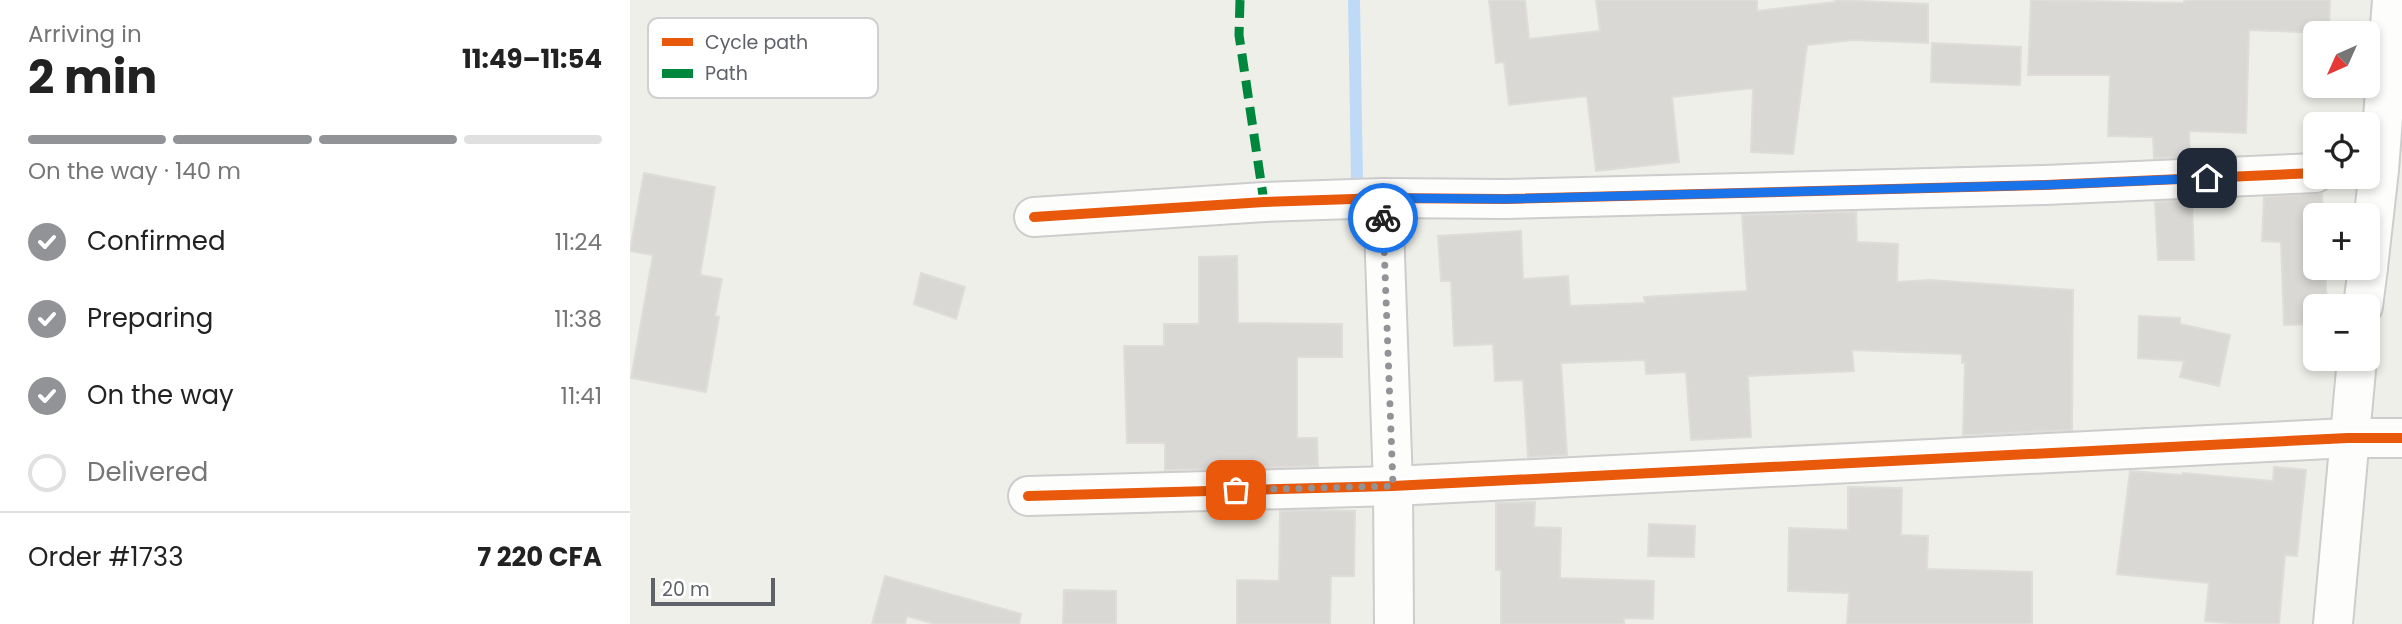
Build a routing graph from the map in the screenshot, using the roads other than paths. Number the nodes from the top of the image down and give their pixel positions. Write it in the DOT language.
graph roads {
  1 [pos="2392,0"];
  2 [pos="2383,171"];
  3 [pos="2303,174"];
  4 [pos="1383,198"];
  5 [pos="2378,203"];
  6 [pos="1034,217"];
  7 [pos="2356,371"];
  8 [pos="2348,438"];
  9 [pos="2402,438"];
  10 [pos="1393,486"];
  11 [pos="1028,496"];
  12 [pos="1394,624"];
  13 [pos="2333,624"];
  1 -- 2 [label="street"];
  2 -- 5 [label="street"];
  3 -- 4 [label="street"];
  4 -- 6 [label="street"];
  4 -- 10 [label="street"];
  7 -- 8 [label="street"];
  8 -- 9 [label="street"];
  8 -- 10 [label="street"];
  8 -- 13 [label="street"];
  10 -- 11 [label="street"];
  10 -- 12 [label="street"];
}
